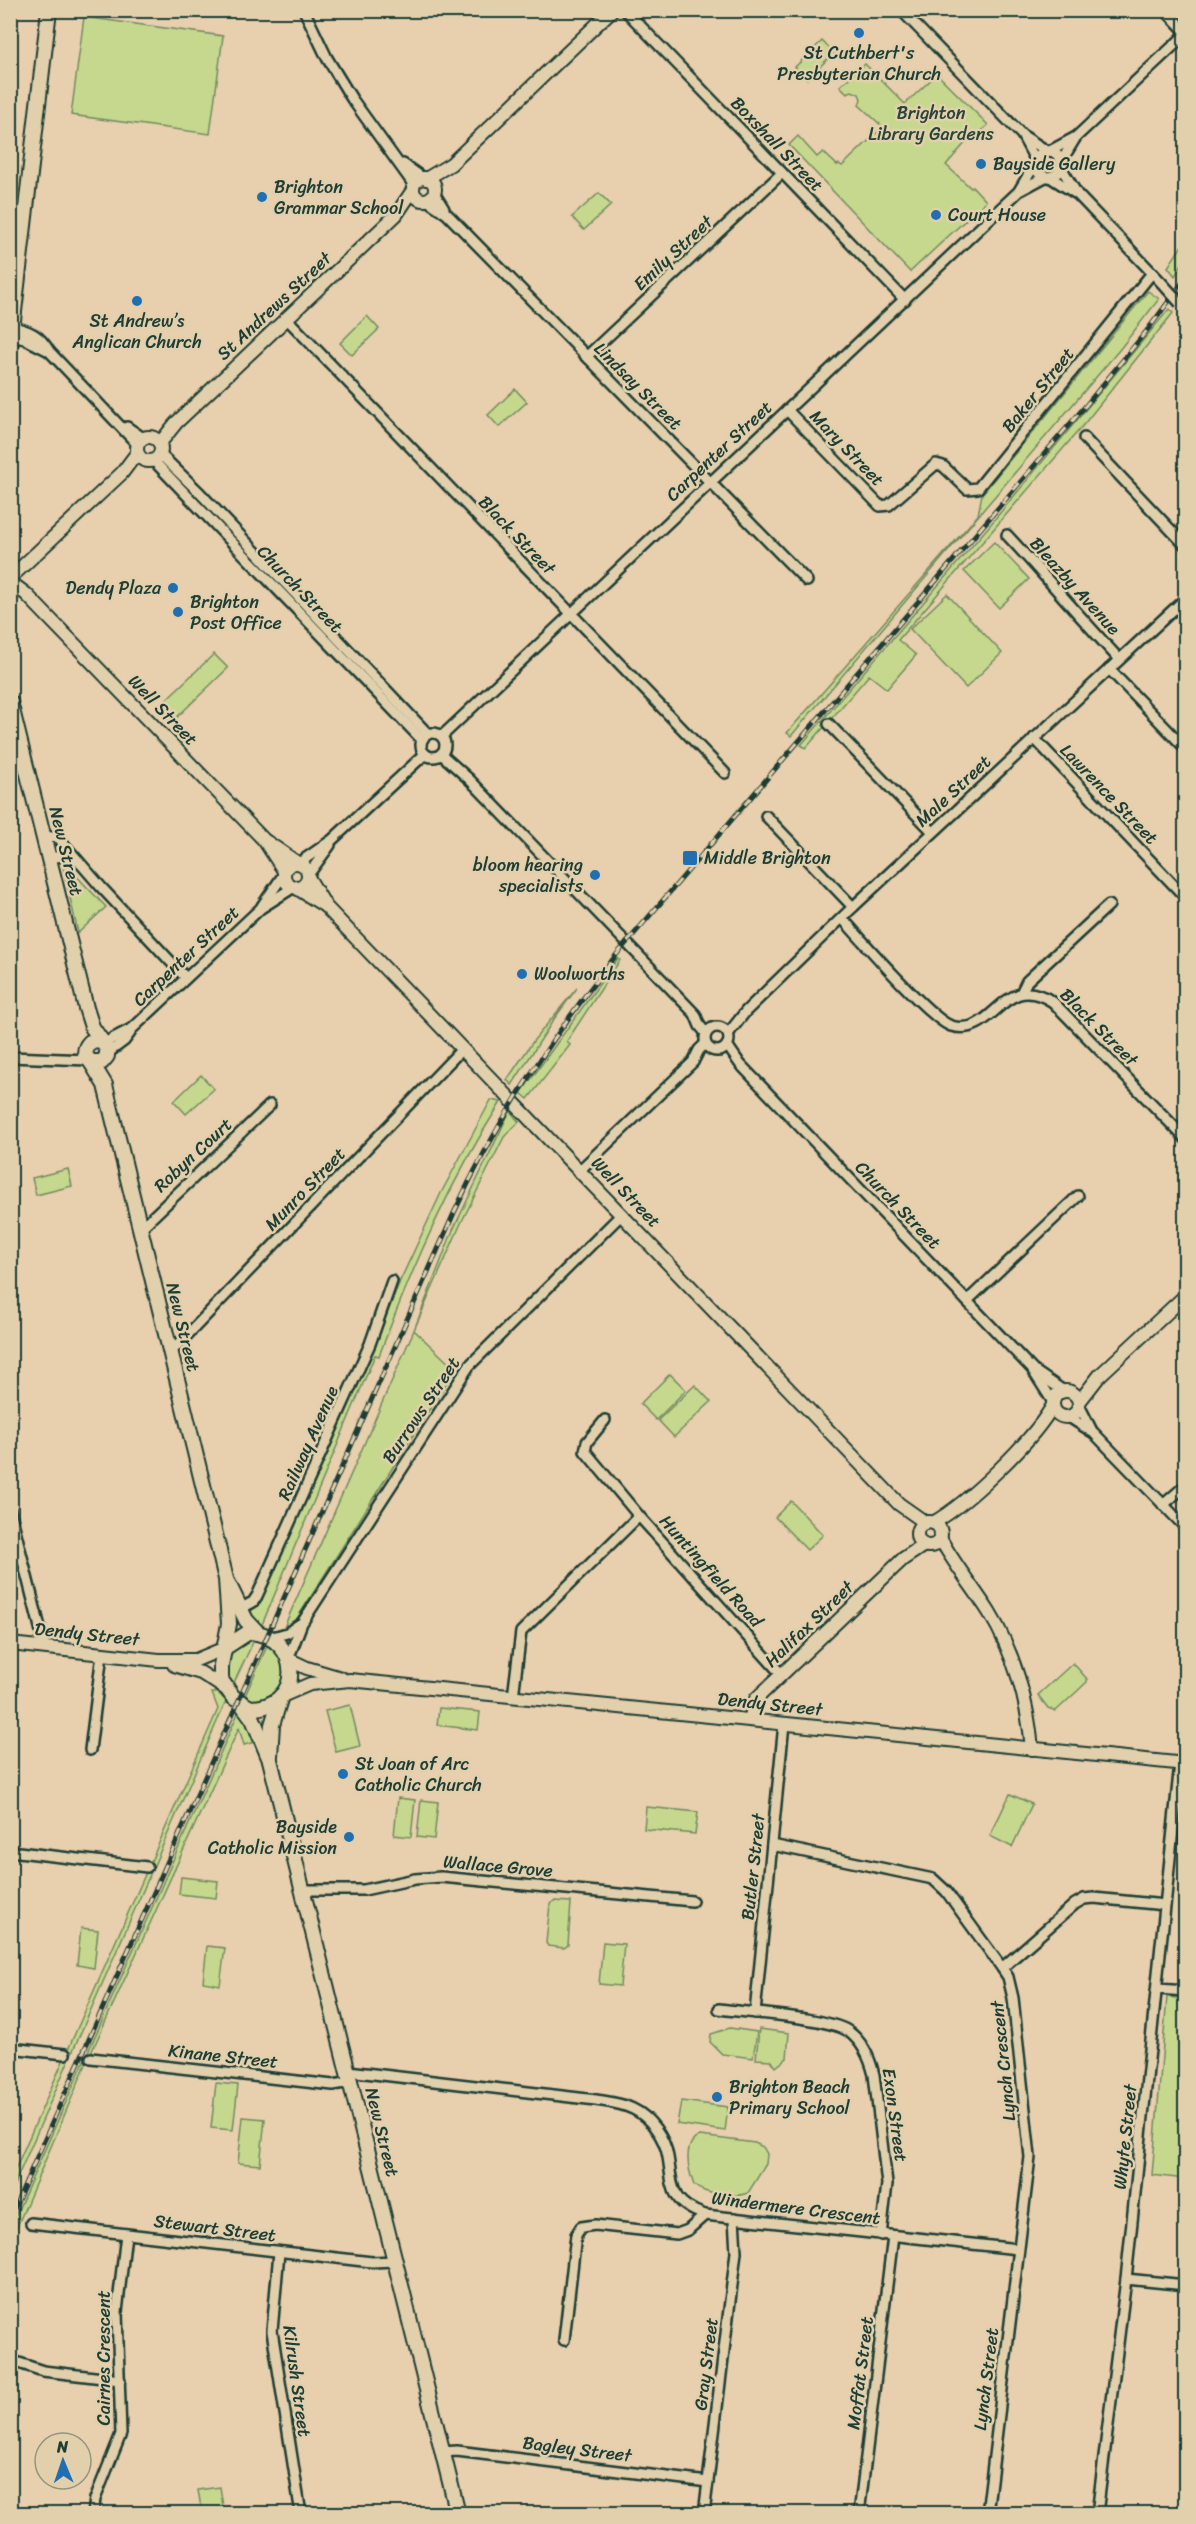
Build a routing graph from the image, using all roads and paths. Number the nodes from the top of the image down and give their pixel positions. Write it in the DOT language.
graph roads {
  1 [pos="49,10"];
  2 [pos="304,10"];
  3 [pos="612,10"];
  4 [pos="626,10"];
  5 [pos="901,10"];
  6 [pos="1165,10"];
  7 [pos="1185,33"];
  8 [pos="1022,135"];
  9 [pos="1076,137"];
  10 [pos="1048,151"];
  11 [pos="1035,163"];
  12 [pos="1061,164"];
  13 [pos="782,173"];
  14 [pos="1048,177"];
  15 [pos="424,189"];
  16 [pos="1019,191"];
  17 [pos="1077,194"];
  18 [pos="1152,273"];
  19 [pos="14,277"];
  20 [pos="905,300"];
  21 [pos="1183,306"];
  22 [pos="287,319"];
  23 [pos="12,336"];
  24 [pos="586,357"];
  25 [pos="787,410"];
  26 [pos="1084,438"];
  27 [pos="149,449"];
  28 [pos="940,464"];
  29 [pos="710,483"];
  30 [pos="1007,535"];
  31 [pos="1185,546"];
  32 [pos="37,554"];
  33 [pos="10,565"];
  34 [pos="10,580"];
  35 [pos="807,581"];
  36 [pos="10,593"];
  37 [pos="26,594"];
  38 [pos="1185,598"];
  39 [pos="35,606"];
  40 [pos="571,614"];
  41 [pos="1119,659"];
  42 [pos="1109,669"];
  43 [pos="10,702"];
  44 [pos="829,724"];
  45 [pos="442,736"];
  46 [pos="425,737"];
  47 [pos="1034,738"];
  48 [pos="1185,749"];
  49 [pos="425,753"];
  50 [pos="441,754"];
  51 [pos="725,773"];
  52 [pos="766,816"];
  53 [pos="933,832"];
  54 [pos="44,836"];
  55 [pos="264,840"];
  56 [pos="332,840"];
  57 [pos="49,858"];
  58 [pos="76,859"];
  59 [pos="298,863"];
  60 [pos="284,872"];
  61 [pos="308,876"];
  62 [pos="295,887"];
  63 [pos="1185,898"];
  64 [pos="1109,905"];
  65 [pos="326,907"];
  66 [pos="261,908"];
  67 [pos="853,908"];
  68 [pos="842,918"];
  69 [pos="186,978"];
  70 [pos="1021,993"];
  71 [pos="717,1030"];
  72 [pos="463,1048"];
  73 [pos="716,1048"];
  74 [pos="96,1051"];
  75 [pos="10,1057"];
  76 [pos="270,1105"];
  77 [pos="1185,1139"];
  78 [pos="580,1170"];
  79 [pos="1078,1196"];
  80 [pos="622,1214"];
  81 [pos="140,1229"];
  82 [pos="392,1281"];
  83 [pos="1185,1295"];
  84 [pos="967,1301"];
  85 [pos="171,1352"];
  86 [pos="1032,1369"];
  87 [pos="1073,1398"];
  88 [pos="1053,1404"];
  89 [pos="1065,1417"];
  90 [pos="605,1420"];
  91 [pos="1094,1433"];
  92 [pos="1031,1437"];
  93 [pos="1185,1485"];
  94 [pos="1163,1505"];
  95 [pos="10,1510"];
  96 [pos="639,1516"];
  97 [pos="1185,1528"];
  98 [pos="929,1534"];
  99 [pos="234,1611"];
  100 [pos="302,1623"];
  101 [pos="263,1636"];
  102 [pos="10,1644"];
  103 [pos="45,1647"];
  104 [pos="225,1648"];
  105 [pos="102,1654"];
  106 [pos="289,1658"];
  107 [pos="159,1660"];
  108 [pos="782,1675"];
  109 [pos="350,1680"];
  110 [pos="227,1690"];
  111 [pos="282,1696"];
  112 [pos="513,1697"];
  113 [pos="242,1704"];
  114 [pos="750,1720"];
  115 [pos="784,1724"];
  116 [pos="1032,1749"];
  117 [pos="90,1750"];
  118 [pos="270,1760"];
  119 [pos="1183,1763"];
  120 [pos="772,1845"];
  121 [pos="10,1851"];
  122 [pos="147,1867"];
  123 [pos="303,1890"];
  124 [pos="692,1901"];
  125 [pos="1166,1905"];
  126 [pos="1002,1968"];
  127 [pos="1158,1989"];
  128 [pos="1185,1991"];
  129 [pos="719,2009"];
  130 [pos="754,2013"];
  131 [pos="10,2048"];
  132 [pos="65,2054"];
  133 [pos="92,2058"];
  134 [pos="349,2076"];
  135 [pos="705,2214"];
  136 [pos="734,2218"];
  137 [pos="31,2223"];
  138 [pos="126,2234"];
  139 [pos="880,2235"];
  140 [pos="893,2236"];
  141 [pos="1018,2249"];
  142 [pos="279,2252"];
  143 [pos="395,2261"];
  144 [pos="1126,2279"];
  145 [pos="1185,2285"];
  146 [pos="564,2340"];
  147 [pos="10,2360"];
  148 [pos="120,2380"];
  149 [pos="443,2452"];
  150 [pos="708,2482"];
  151 [pos="93,2514"];
  152 [pos="301,2514"];
  153 [pos="458,2514"];
  154 [pos="704,2514"];
  155 [pos="860,2514"];
  156 [pos="987,2514"];
  157 [pos="1097,2514"];
  1 -- 19 [label="main road"];
  2 -- 15 [label="street, Lindsay Street"];
  3 -- 15 [label="street, St Andrews Street"];
  4 -- 13 [label="street, Boxshall Street"];
  5 -- 8 [label="street"];
  6 -- 7 [label="street"];
  7 -- 9 [label="street"];
  8 -- 10 [label="street"];
  8 -- 11 [label="street"];
  9 -- 10 [label="street"];
  9 -- 12 [label="street"];
  10 -- 11 [label="street"];
  10 -- 12 [label="street"];
  11 -- 14 [label="street"];
  11 -- 16 [label="street, Carpenter Street"];
  12 -- 14 [label="street"];
  12 -- 17 [label="street"];
  13 -- 20 [label="street, Boxshall Street"];
  13 -- 24 [label="street, Emily Street"];
  14 -- 16 [label="street, Carpenter Street"];
  14 -- 17 [label="street"];
  15 -- 22 [label="street, St Andrews Street"];
  15 -- 24 [label="street, Lindsay Street"];
  16 -- 20 [label="street, Carpenter Street"];
  17 -- 18 [label="street"];
  18 -- 21 [label="street, bridge"];
  18 -- 28 [label="street, Baker Street"];
  19 -- 23 [label="main road"];
  20 -- 25 [label="street, Carpenter Street"];
  22 -- 27 [label="street, St Andrews Street"];
  22 -- 40 [label="street, Black Street"];
  23 -- 27 [label="street, Church Street"];
  24 -- 29 [label="street, Lindsay Street"];
  25 -- 28 [label="street, Mary Street"];
  25 -- 29 [label="street, Carpenter Street"];
  26 -- 31 [label="street"];
  27 -- 32 [label="street, St Andrews Street"];
  27 -- 46 [label="street, Church Street"];
  29 -- 35 [label="street, Lindsay Street"];
  29 -- 40 [label="street, Carpenter Street"];
  30 -- 41 [label="street, Bleazby Avenue"];
  32 -- 33 [label="street, St Andrews Street"];
  32 -- 34 [label="street, St Andrews Street"];
  32 -- 37 [label="street"];
  34 -- 37 [label="street, Well Street"];
  36 -- 39 [label="street, Well Street"];
  37 -- 39 [label="street, Well Street"];
  38 -- 41 [label="street, Male Street"];
  39 -- 55 [label="street, Well Street"];
  40 -- 45 [label="street, Carpenter Street"];
  40 -- 51 [label="street, Black Street"];
  41 -- 42 [label="street, Male Street"];
  42 -- 47 [label="street, Male Street"];
  42 -- 48 [label="street"];
  43 -- 54 [label="main road, New Street"];
  44 -- 53 [label="street"];
  45 -- 46 [label="street"];
  45 -- 50 [label="street"];
  46 -- 49 [label="street"];
  47 -- 53 [label="street, Male Street"];
  47 -- 63 [label="street, Lawrence Street"];
  49 -- 50 [label="street"];
  49 -- 56 [label="street"];
  50 -- 71 [label="street"];
  52 -- 67 [label="street"];
  53 -- 67 [label="street, Male Street"];
  54 -- 57 [label="main road, New Street"];
  54 -- 58 [label="street"];
  55 -- 59 [label="street, Well Street"];
  55 -- 60 [label="street, Well Street"];
  56 -- 59 [label="street"];
  56 -- 61 [label="street"];
  57 -- 58 [label="street"];
  57 -- 74 [label="main road, New Street"];
  58 -- 69 [label="street"];
  59 -- 60 [label="street"];
  59 -- 61 [label="street"];
  60 -- 62 [label="street"];
  60 -- 66 [label="street, Carpenter Street"];
  61 -- 62 [label="street"];
  61 -- 65 [label="street, Well Street"];
  62 -- 65 [label="street, Well Street"];
  62 -- 66 [label="street, Carpenter Street"];
  64 -- 70 [label="street"];
  65 -- 72 [label="street, Well Street"];
  66 -- 69 [label="street, Carpenter Street"];
  67 -- 68 [label="street, Male Street"];
  68 -- 70 [label="street"];
  68 -- 71 [label="street, Male Street"];
  69 -- 74 [label="street, Carpenter Street"];
  70 -- 77 [label="street, Black Street"];
  71 -- 73 [label="street"];
  71 -- 73 [label="street"];
  72 -- 78 [label="street, Well Street"];
  72 -- 85 [label="street, Munro Street"];
  73 -- 78 [label="street"];
  73 -- 84 [label="street, Church Street"];
  74 -- 75 [label="street"];
  74 -- 81 [label="main road, New Street"];
  76 -- 81 [label="street, Robyn Court"];
  78 -- 80 [label="street, Well Street"];
  79 -- 84 [label="street"];
  80 -- 98 [label="street, Well Street"];
  80 -- 100 [label="street, Burrows Street"];
  81 -- 85 [label="main road, New Street"];
  82 -- 99 [label="street, Railway Avenue"];
  83 -- 87 [label="street"];
  84 -- 86 [label="street, Church Street"];
  85 -- 99 [label="main road, New Street"];
  86 -- 87 [label="street, Church Street"];
  86 -- 88 [label="street, Church Street"];
  87 -- 88 [label="street"];
  87 -- 89 [label="street"];
  87 -- 91 [label="street, Church Street"];
  88 -- 89 [label="street"];
  88 -- 92 [label="street, Halifax Street"];
  89 -- 91 [label="street, Church Street"];
  89 -- 92 [label="street, Halifax Street"];
  90 -- 96 [label="street, Huntingfield Road"];
  91 -- 94 [label="street, Church Street"];
  92 -- 98 [label="street, Halifax Street"];
  93 -- 94 [label="street"];
  94 -- 97 [label="street, Church Street"];
  95 -- 103 [label="street"];
  96 -- 108 [label="street, Huntingfield Road"];
  96 -- 112 [label="street, Huntingfield Road"];
  98 -- 108 [label="street, Halifax Street"];
  98 -- 116 [label="street, Well Street"];
  99 -- 101 [label="main road"];
  99 -- 104 [label="main road, New Street"];
  100 -- 101 [label="street"];
  100 -- 106 [label="street, Burrows Street"];
  101 -- 104 [label="main road"];
  101 -- 106 [label="main road"];
  102 -- 103 [label="street, Dendy Street"];
  103 -- 105 [label="street, Dendy Street"];
  104 -- 107 [label="street, Dendy Street"];
  104 -- 110 [label="main road"];
  105 -- 107 [label="street, Dendy Street"];
  105 -- 117 [label="street"];
  106 -- 109 [label="street, Dendy Street"];
  106 -- 111 [label="main road"];
  107 -- 110 [label="street, Dendy Street"];
  108 -- 114 [label="street, Halifax Street"];
  109 -- 111 [label="street, Dendy Street"];
  109 -- 112 [label="street, Dendy Street"];
  110 -- 113 [label="main road"];
  111 -- 113 [label="main road"];
  111 -- 118 [label="main road, New Street"];
  112 -- 114 [label="street, Dendy Street"];
  113 -- 118 [label="main road, New Street"];
  114 -- 115 [label="street, Dendy Street"];
  115 -- 116 [label="street, Dendy Street"];
  115 -- 120 [label="street, Butler Street"];
  116 -- 119 [label="street, Dendy Street"];
  118 -- 123 [label="main road, New Street"];
  119 -- 125 [label="street, Whyte Street"];
  120 -- 126 [label="street, Lynch Crescent"];
  120 -- 130 [label="street, Butler Street"];
  121 -- 122 [label="street"];
  123 -- 124 [label="street, Wallace Grove"];
  123 -- 134 [label="main road, New Street"];
  125 -- 126 [label="street"];
  125 -- 127 [label="street, Whyte Street"];
  126 -- 141 [label="street, Lynch Crescent"];
  127 -- 128 [label="street"];
  127 -- 144 [label="street, Whyte Street"];
  129 -- 130 [label="street, Exon Street"];
  130 -- 139 [label="street, Exon Street"];
  131 -- 132 [label="street"];
  133 -- 134 [label="street, Kinane Street"];
  134 -- 135 [label="street, Windermere Crescent"];
  134 -- 143 [label="main road, New Street"];
  135 -- 136 [label="street, Windermere Crescent"];
  135 -- 146 [label="street"];
  136 -- 139 [label="street, Windermere Crescent"];
  136 -- 150 [label="street, Gray Street"];
  137 -- 138 [label="street, Stewart Street"];
  138 -- 142 [label="street, Stewart Street"];
  138 -- 148 [label="street, Cairnes Crescent"];
  139 -- 140 [label="street, Windermere Crescent"];
  140 -- 141 [label="street, Windermere Crescent"];
  140 -- 155 [label="street, Moffat Street"];
  141 -- 156 [label="street, Lynch Street"];
  142 -- 143 [label="street, Stewart Street"];
  142 -- 152 [label="street, Kilrush Street"];
  143 -- 149 [label="main road, New Street"];
  144 -- 145 [label="street"];
  144 -- 157 [label="street, Whyte Street"];
  147 -- 148 [label="street"];
  148 -- 151 [label="street, Cairnes Crescent"];
  149 -- 150 [label="street, Bagley Street"];
  149 -- 153 [label="main road, New Street"];
  150 -- 154 [label="street, Gray Street"];
}
